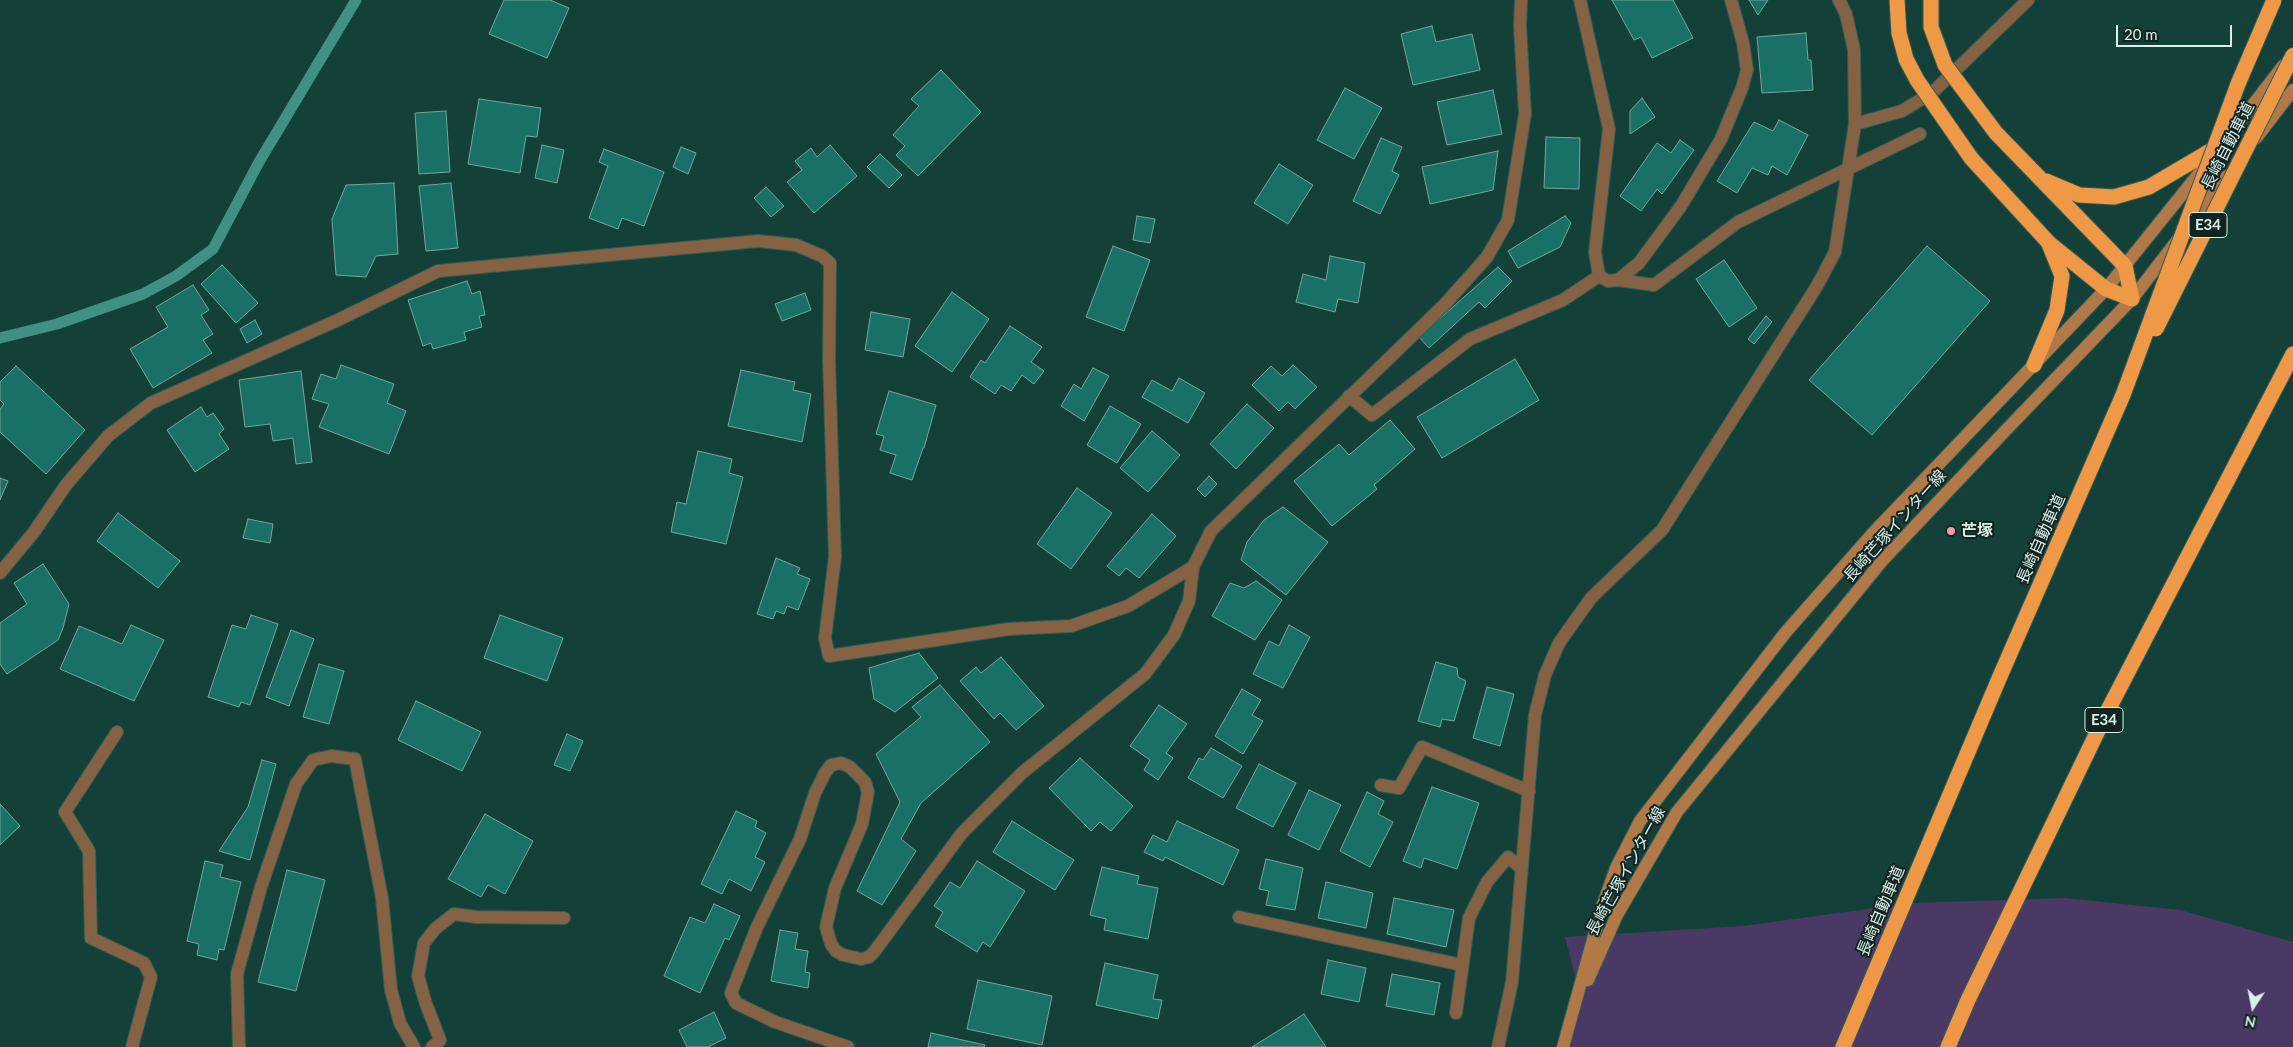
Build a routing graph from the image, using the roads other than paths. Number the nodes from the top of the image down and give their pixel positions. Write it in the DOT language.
graph roads {
  1 [pos="1522,0"];
  2 [pos="1580,0"];
  3 [pos="1731,0"];
  4 [pos="1839,0"];
  5 [pos="1897,0"];
  6 [pos="1931,0"];
  7 [pos="2028,0"];
  8 [pos="2274,0"];
  9 [pos="2293,54"];
  10 [pos="2293,90"];
  11 [pos="1855,124"];
  12 [pos="1920,134"];
  13 [pos="2223,143"];
  14 [pos="1849,169"];
  15 [pos="2045,181"];
  16 [pos="2049,243"];
  17 [pos="2125,266"];
  18 [pos="1600,276"];
  19 [pos="1618,280"];
  20 [pos="2106,289"];
  21 [pos="2132,300"];
  22 [pos="2293,354"];
  23 [pos="2034,365"];
  24 [pos="2123,395"];
  25 [pos="1349,396"];
  26 [pos="1193,567"];
  27 [pos="0,573"];
  28 [pos="117,732"];
  29 [pos="1381,785"];
  30 [pos="1529,791"];
  31 [pos="1522,869"];
  32 [pos="1238,917"];
  33 [pos="564,918"];
  34 [pos="1462,965"];
  35 [pos="1456,1013"];
  36 [pos="1570,1019"];
  37 [pos="132,1047"];
  38 [pos="239,1047"];
  39 [pos="414,1047"];
  40 [pos="432,1047"];
  41 [pos="848,1047"];
  42 [pos="1498,1047"];
  43 [pos="1563,1047"];
  44 [pos="1843,1047"];
  45 [pos="1948,1047"];
  1 -- 25 [label="street"];
  2 -- 18 [label="street"];
  3 -- 19 [label="street"];
  4 -- 11 [label="street"];
  5 -- 16 [label="highway, bridge"];
  6 -- 15 [label="highway, bridge"];
  7 -- 11 [label="street"];
  8 -- 24 [label="highway, bridge"];
  9 -- 13 [label="main road"];
  9 -- 24 [label="highway, 長崎自動車道 / E34, bridge"];
  10 -- 21 [label="main road, 長崎芒塚インター線"];
  11 -- 14 [label="street"];
  12 -- 14 [label="street"];
  13 -- 15 [label="highway"];
  13 -- 17 [label="main road"];
  14 -- 19 [label="street"];
  14 -- 30 [label="street"];
  15 -- 17 [label="highway"];
  16 -- 20 [label="highway"];
  16 -- 23 [label="highway"];
  17 -- 20 [label="main road, 長崎芒塚インター線"];
  17 -- 21 [label="highway"];
  18 -- 19 [label="street"];
  18 -- 25 [label="street"];
  20 -- 21 [label="highway"];
  20 -- 23 [label="main road, 長崎芒塚インター線"];
  21 -- 36 [label="main road, 長崎芒塚インター線"];
  22 -- 45 [label="highway, E34"];
  23 -- 36 [label="main road, 長崎芒塚インター線"];
  24 -- 44 [label="highway, 長崎自動車道 / E34"];
  25 -- 26 [label="street"];
  26 -- 27 [label="street"];
  26 -- 41 [label="street"];
  28 -- 37 [label="street"];
  29 -- 30 [label="street"];
  30 -- 31 [label="street"];
  31 -- 34 [label="street"];
  31 -- 42 [label="street"];
  32 -- 34 [label="street"];
  33 -- 40 [label="street"];
  34 -- 35 [label="street"];
  36 -- 43 [label="main road, 長崎芒塚インター線"];
  38 -- 39 [label="street"];
}
